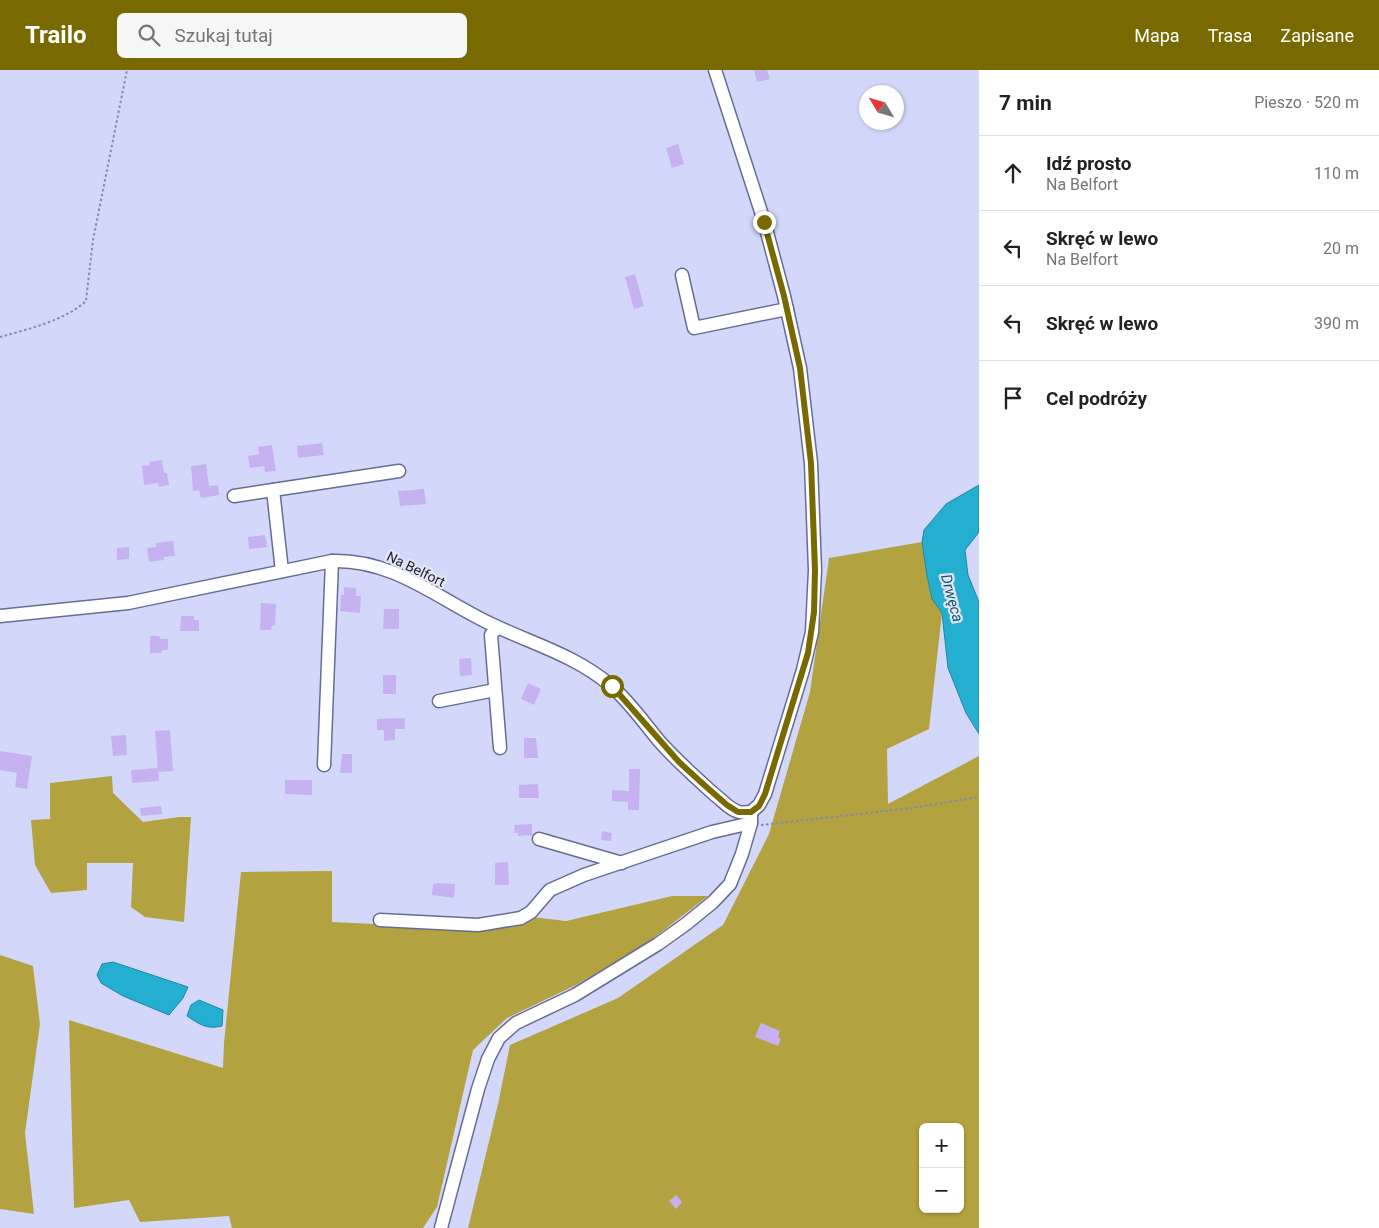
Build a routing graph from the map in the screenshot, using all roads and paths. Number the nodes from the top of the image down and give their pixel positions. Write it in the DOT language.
graph roads {
  1 [pos="127,70"];
  2 [pos="715,70"];
  3 [pos="682,275"];
  4 [pos="787,308"];
  5 [pos="0,337"];
  6 [pos="399,471"];
  7 [pos="274,490"];
  8 [pos="234,496"];
  9 [pos="332,561"];
  10 [pos="282,571"];
  11 [pos="0,616"];
  12 [pos="497,627"];
  13 [pos="495,690"];
  14 [pos="439,701"];
  15 [pos="500,748"];
  16 [pos="324,765"];
  17 [pos="979,797"];
  18 [pos="751,818"];
  19 [pos="539,838"];
  20 [pos="622,863"];
  21 [pos="380,920"];
  22 [pos="441,1228"];
  1 -- 5 [label="path"];
  2 -- 4 [label="street"];
  3 -- 4 [label="street"];
  4 -- 18 [label="street"];
  6 -- 7 [label="street"];
  7 -- 8 [label="street"];
  7 -- 10 [label="street"];
  9 -- 10 [label="street, Na Belfort"];
  9 -- 12 [label="street, Na Belfort"];
  9 -- 16 [label="street"];
  10 -- 11 [label="street, Na Belfort"];
  12 -- 13 [label="street"];
  12 -- 18 [label="street, Na Belfort"];
  13 -- 14 [label="street"];
  13 -- 15 [label="street"];
  17 -- 18 [label="path"];
  18 -- 20 [label="street"];
  18 -- 22 [label="street"];
  19 -- 20 [label="street"];
  20 -- 21 [label="street"];
}
